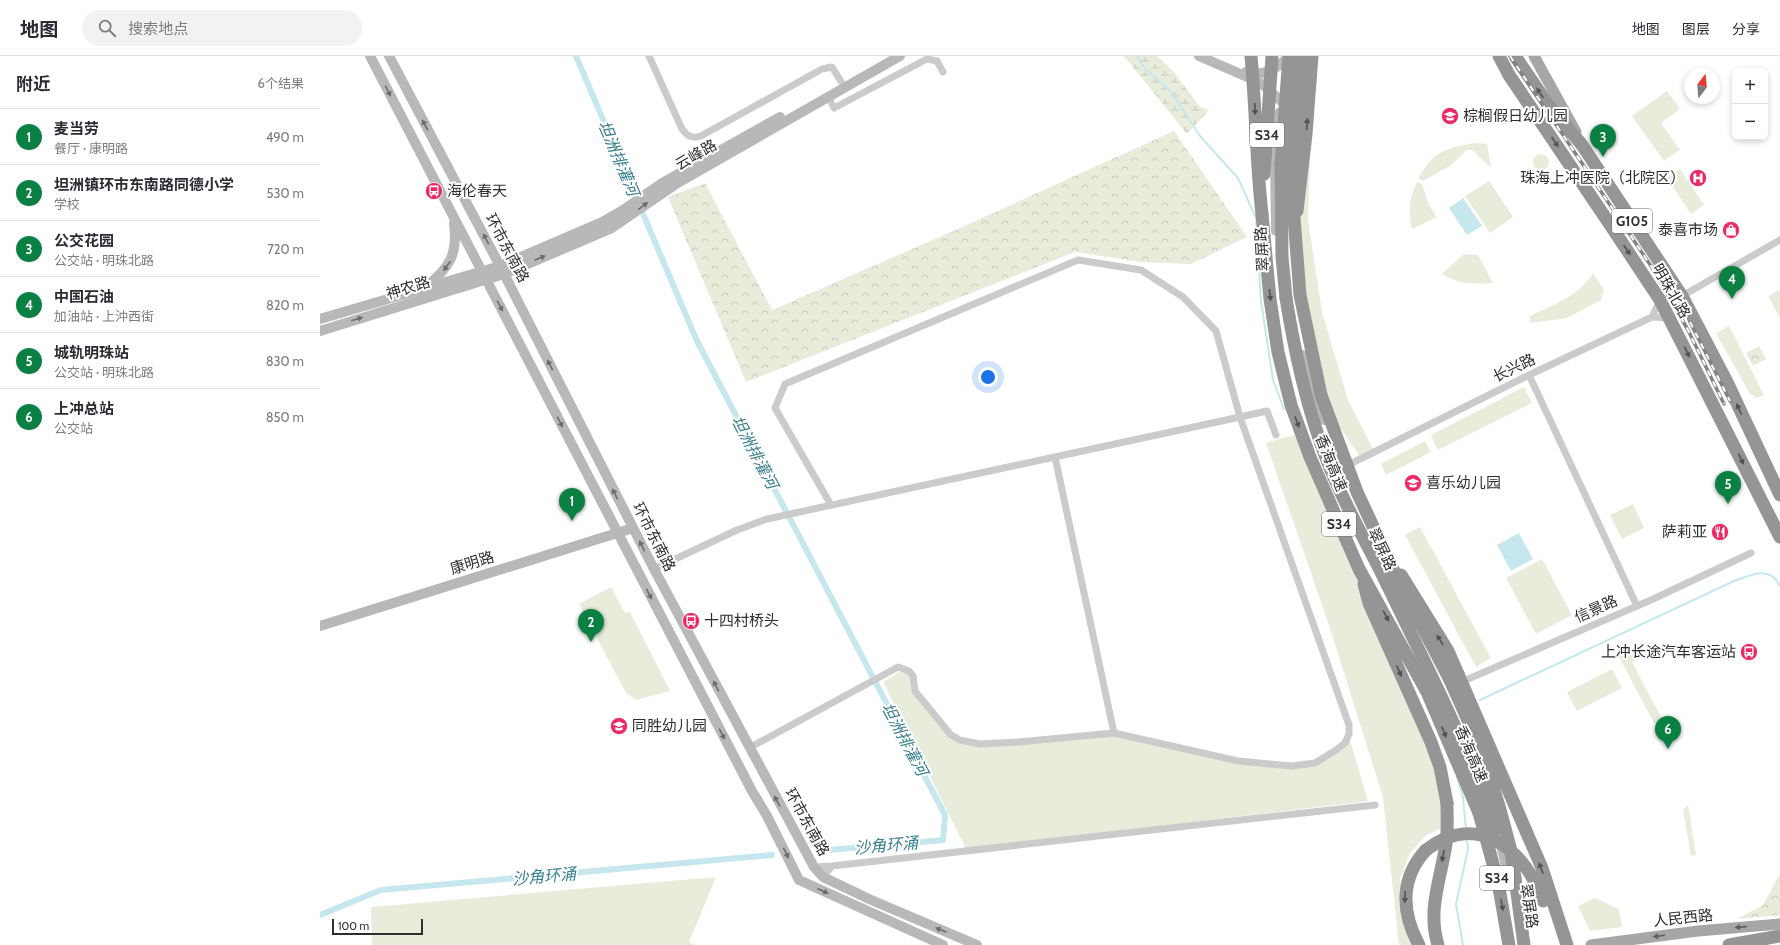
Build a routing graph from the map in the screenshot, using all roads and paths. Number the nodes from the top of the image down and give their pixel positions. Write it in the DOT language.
graph roads {
  1 [pos="370,56"];
  2 [pos="388,56"];
  3 [pos="649,56"];
  4 [pos="900,56"];
  5 [pos="1199,56"];
  6 [pos="1209,56"];
  7 [pos="1251,56"];
  8 [pos="1272,56"];
  9 [pos="1290,56"];
  10 [pos="1494,56"];
  11 [pos="1499,56"];
  12 [pos="1515,56"];
  13 [pos="1534,56"];
  14 [pos="887,58"];
  15 [pos="1305,58"];
  16 [pos="942,70"];
  17 [pos="1249,72"];
  18 [pos="1509,75"];
  19 [pos="842,83"];
  20 [pos="1261,83"];
  21 [pos="1283,84"];
  22 [pos="829,98"];
  23 [pos="1281,101"];
  24 [pos="1294,101"];
  25 [pos="1582,145"];
  26 [pos="665,186"];
  27 [pos="1262,214"];
  28 [pos="453,215"];
  29 [pos="1780,240"];
  30 [pos="502,270"];
  31 [pos="484,276"];
  32 [pos="424,289"];
  33 [pos="1682,296"];
  34 [pos="1660,300"];
  35 [pos="1652,316"];
  36 [pos="1669,318"];
  37 [pos="320,319"];
  38 [pos="320,331"];
  39 [pos="1529,375"];
  40 [pos="1240,417"];
  41 [pos="1276,435"];
  42 [pos="1055,457"];
  43 [pos="1344,467"];
  44 [pos="1780,495"];
  45 [pos="830,505"];
  46 [pos="633,528"];
  47 [pos="619,534"];
  48 [pos="1780,537"];
  49 [pos="1386,550"];
  50 [pos="1751,553"];
  51 [pos="654,569"];
  52 [pos="1359,569"];
  53 [pos="1637,606"];
  54 [pos="320,626"];
  55 [pos="1450,688"];
  56 [pos="1114,733"];
  57 [pos="749,748"];
  58 [pos="1375,805"];
  59 [pos="832,866"];
  60 [pos="814,867"];
  61 [pos="823,877"];
  62 [pos="1515,878"];
  63 [pos="1780,924"];
  64 [pos="1776,937"];
  65 [pos="1594,944"];
  66 [pos="943,945"];
  67 [pos="977,945"];
  68 [pos="1419,945"];
  69 [pos="1438,945"];
  70 [pos="1509,945"];
  71 [pos="1520,945"];
  72 [pos="1524,945"];
  73 [pos="1530,945"];
  74 [pos="1566,945"];
  75 [pos="1729,945"];
  1 -- 28 [label="main road, 环市东南路, one-way"];
  30 -- 2 [label="main road, 环市东南路, one-way"];
  3 -- 19 [label="street"];
  4 -- 14 [label="main road, 云峰路"];
  5 -- 20 [label="main road"];
  6 -- 17 [label="main road"];
  7 -- 27 [label="highway, one-way, bridge"];
  8 -- 27 [label="highway, 香海高速 / S34, bridge"];
  9 -- 17 [label="main road"];
  9 -- 21 [label="main road, 翠屏路"];
  9 -- 62 [label="highway, 香海高速 / S34, bridge"];
  10 -- 18 [label="main road, 明珠北路 / G105"];
  11 -- 18 [label="highway, 明珠北路 / G105"];
  25 -- 12 [label="highway, 明珠北路 / G105, one-way"];
  13 -- 25 [label="main road, 明珠北路 / G105"];
  14 -- 19 [label="main road, 云峰路"];
  14 -- 22 [label="main road, 云峰路"];
  15 -- 21 [label="main road"];
  15 -- 24 [label="main road, 翠屏路"];
  49 -- 15 [label="highway, one-way, bridge"];
  16 -- 22 [label="street"];
  17 -- 21 [label="main road"];
  18 -- 34 [label="highway, 明珠北路 / G105, one-way"];
  19 -- 26 [label="main road, 云峰路"];
  20 -- 21 [label="main road"];
  20 -- 23 [label="main road"];
  21 -- 23 [label="main road, 翠屏路"];
  21 -- 24 [label="main road"];
  22 -- 26 [label="main road, 云峰路"];
  23 -- 71 [label="main road, 翠屏路"];
  24 -- 43 [label="main road, 翠屏路"];
  25 -- 33 [label="highway, 明珠北路 / G105"];
  26 -- 30 [label="main road, 云峰路"];
  27 -- 52 [label="highway, 香海高速 / S34, one-way"];
  28 -- 31 [label="main road, 环市东南路"];
  28 -- 32 [label="main road, one-way"];
  29 -- 33 [label="street"];
  30 -- 31 [label="main road, 神农路"];
  46 -- 30 [label="main road, 环市东南路, one-way"];
  31 -- 32 [label="main road, 神农路"];
  38 -- 31 [label="main road, 神农路, one-way"];
  31 -- 47 [label="main road, 环市东南路, one-way"];
  32 -- 37 [label="main road, 神农路"];
  44 -- 33 [label="highway, 明珠北路 / G105, one-way"];
  34 -- 35 [label="street"];
  34 -- 36 [label="highway, 明珠北路 / G105"];
  35 -- 36 [label="street"];
  35 -- 39 [label="street, 长兴路"];
  36 -- 48 [label="highway, 明珠北路 / G105, one-way"];
  39 -- 43 [label="street, 长兴路"];
  39 -- 53 [label="street"];
  40 -- 41 [label="street"];
  40 -- 42 [label="street"];
  40 -- 45 [label="street"];
  40 -- 56 [label="street"];
  42 -- 45 [label="street"];
  42 -- 56 [label="street"];
  43 -- 55 [label="main road, 翠屏路"];
  45 -- 51 [label="street"];
  46 -- 47 [label="main road, 康明路"];
  51 -- 46 [label="main road, 环市东南路, one-way"];
  47 -- 54 [label="main road, 康明路"];
  47 -- 66 [label="main road, 环市东南路, one-way"];
  49 -- 62 [label="highway, bridge"];
  74 -- 49 [label="highway, one-way, bridge"];
  50 -- 53 [label="street, 信景路"];
  57 -- 51 [label="main road, 环市东南路, one-way"];
  52 -- 69 [label="highway, one-way, bridge"];
  52 -- 70 [label="highway, 香海高速 / S34, one-way, bridge"];
  53 -- 55 [label="street, 信景路"];
  55 -- 73 [label="main road, 翠屏路"];
  56 -- 57 [label="street"];
  60 -- 57 [label="main road, 环市东南路, one-way"];
  58 -- 59 [label="street"];
  59 -- 60 [label="street"];
  59 -- 61 [label="street"];
  60 -- 61 [label="main road, 环市东南路"];
  67 -- 61 [label="main road, 环市东南路, one-way"];
  62 -- 72 [label="highway, 香海高速 / S34"];
  63 -- 65 [label="main road, 人民西路, one-way"];
  64 -- 75 [label="highway"];
  74 -- 68 [label="highway, one-way, bridge"];
}
